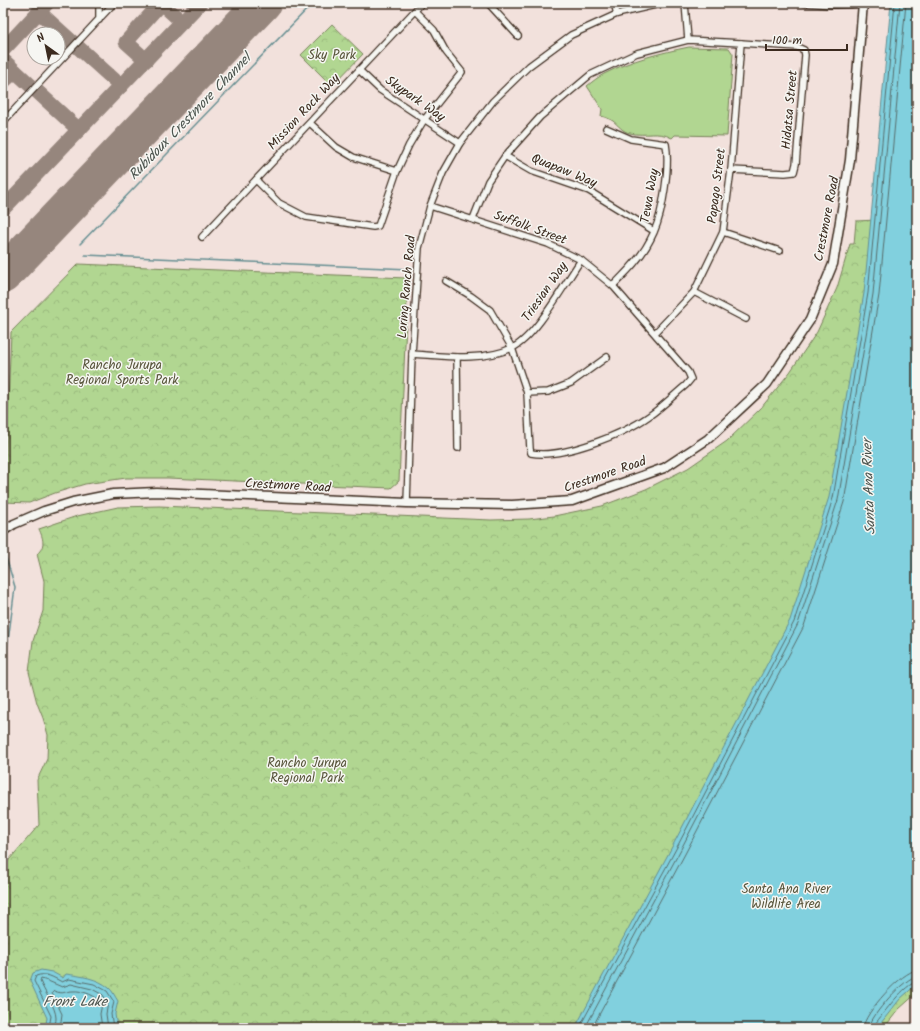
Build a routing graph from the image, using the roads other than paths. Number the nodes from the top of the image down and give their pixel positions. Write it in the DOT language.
graph roads {
  1 [pos="99,3"];
  2 [pos="114,3"];
  3 [pos="422,3"];
  4 [pos="488,3"];
  5 [pos="614,3"];
  6 [pos="664,3"];
  7 [pos="685,3"];
  8 [pos="804,3"];
  9 [pos="863,4"];
  10 [pos="415,11"];
  11 [pos="617,14"];
  12 [pos="99,20"];
  13 [pos="518,36"];
  14 [pos="688,40"];
  15 [pos="741,43"];
  16 [pos="359,70"];
  17 [pos="424,120"];
  18 [pos="3,122"];
  19 [pos="310,123"];
  20 [pos="606,128"];
  21 [pos="460,143"];
  22 [pos="505,156"];
  23 [pos="731,170"];
  24 [pos="398,171"];
  25 [pos="256,180"];
  26 [pos="430,206"];
  27 [pos="473,220"];
  28 [pos="654,232"];
  29 [pos="723,232"];
  30 [pos="202,237"];
  31 [pos="780,251"];
  32 [pos="580,260"];
  33 [pos="446,282"];
  34 [pos="613,286"];
  35 [pos="694,292"];
  36 [pos="746,319"];
  37 [pos="655,333"];
  38 [pos="512,348"];
  39 [pos="412,354"];
  40 [pos="457,357"];
  41 [pos="607,357"];
  42 [pos="527,393"];
  43 [pos="458,448"];
  44 [pos="407,503"];
  45 [pos="3,531"];
  1 -- 12 [label="street"];
  2 -- 12 [label="street"];
  3 -- 10 [label="street, Mission Rock Way"];
  4 -- 13 [label="street"];
  5 -- 11 [label="street"];
  6 -- 11 [label="street, Loring Ranch Road"];
  7 -- 14 [label="street"];
  8 -- 9 [label="street"];
  9 -- 44 [label="street, Crestmore Road"];
  10 -- 16 [label="street, Mission Rock Way"];
  10 -- 17 [label="street"];
  11 -- 21 [label="street, Loring Ranch Road"];
  12 -- 18 [label="street"];
  14 -- 15 [label="street"];
  14 -- 22 [label="street"];
  15 -- 23 [label="street, Papago Street"];
  15 -- 23 [label="street, Hidatsa Street"];
  16 -- 17 [label="street, Skypark Way"];
  16 -- 19 [label="street, Mission Rock Way"];
  17 -- 21 [label="street, Skypark Way"];
  17 -- 24 [label="street"];
  19 -- 24 [label="street"];
  19 -- 25 [label="street, Mission Rock Way"];
  20 -- 28 [label="street, Tewa Way"];
  21 -- 26 [label="street, Loring Ranch Road"];
  22 -- 27 [label="street"];
  22 -- 28 [label="street, Quapaw Way"];
  23 -- 29 [label="street, Papago Street"];
  24 -- 25 [label="street"];
  25 -- 30 [label="street, Mission Rock Way"];
  26 -- 27 [label="street, Suffolk Street"];
  26 -- 39 [label="street, Loring Ranch Road"];
  27 -- 32 [label="street, Suffolk Street"];
  28 -- 34 [label="street, Tewa Way"];
  29 -- 31 [label="street"];
  29 -- 35 [label="street, Papago Street"];
  32 -- 34 [label="street, Suffolk Street"];
  32 -- 38 [label="street, Triesian Way"];
  33 -- 38 [label="street"];
  34 -- 37 [label="street, Suffolk Street"];
  35 -- 36 [label="street"];
  35 -- 37 [label="street, Papago Street"];
  37 -- 42 [label="street, Suffolk Street"];
  38 -- 40 [label="street, Triesian Way"];
  38 -- 42 [label="street"];
  39 -- 40 [label="street, Triesian Way"];
  39 -- 44 [label="street, Loring Ranch Road"];
  40 -- 43 [label="street"];
  41 -- 42 [label="street"];
  44 -- 45 [label="street, Crestmore Road"];
}
